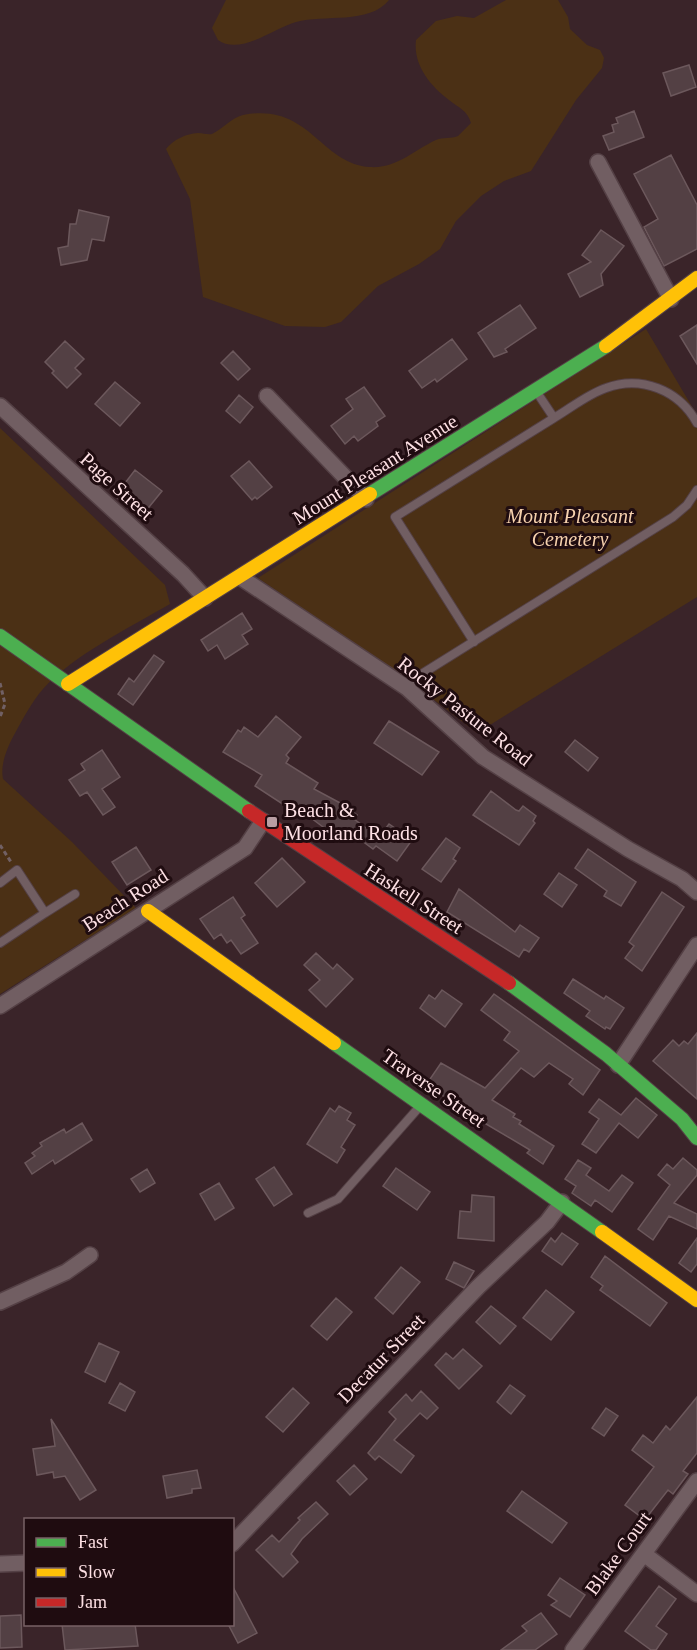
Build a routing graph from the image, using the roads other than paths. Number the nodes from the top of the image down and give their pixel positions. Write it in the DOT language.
graph roads {
  1 [pos="598,162"];
  2 [pos="693,285"];
  3 [pos="671,299"];
  4 [pos="536,390"];
  5 [pos="267,396"];
  6 [pos="0,406"];
  7 [pos="554,418"];
  8 [pos="697,423"];
  9 [pos="697,490"];
  10 [pos="366,499"];
  11 [pos="240,577"];
  12 [pos="205,598"];
  13 [pos="0,636"];
  14 [pos="474,642"];
  15 [pos="68,684"];
  16 [pos="407,688"];
  17 [pos="263,821"];
  18 [pos="0,883"];
  19 [pos="697,892"];
  20 [pos="75,894"];
  21 [pos="148,910"];
  22 [pos="45,913"];
  23 [pos="0,943"];
  24 [pos="697,945"];
  25 [pos="0,1006"];
  26 [pos="618,1065"];
  27 [pos="422,1104"];
  28 [pos="697,1138"];
  29 [pos="562,1202"];
  30 [pos="309,1213"];
  31 [pos="90,1255"];
  32 [pos="697,1300"];
  33 [pos="0,1302"];
  34 [pos="697,1482"];
  35 [pos="234,1542"];
  36 [pos="644,1554"];
  37 [pos="24,1563"];
  38 [pos="0,1564"];
  39 [pos="697,1594"];
  40 [pos="573,1650"];
  1 -- 3 [label="street"];
  2 -- 3 [label="street, Mount Pleasant Avenue"];
  3 -- 4 [label="street, Mount Pleasant Avenue"];
  4 -- 7 [label="lane"];
  4 -- 10 [label="street, Mount Pleasant Avenue"];
  5 -- 10 [label="street"];
  6 -- 12 [label="street, Page Street"];
  7 -- 8 [label="lane"];
  7 -- 14 [label="lane"];
  9 -- 14 [label="lane"];
  10 -- 11 [label="street, Mount Pleasant Avenue"];
  11 -- 12 [label="street, Mount Pleasant Avenue"];
  11 -- 16 [label="street, Rocky Pasture Road"];
  12 -- 15 [label="street, Mount Pleasant Avenue"];
  13 -- 15 [label="street, Haskell Street"];
  14 -- 16 [label="lane"];
  15 -- 17 [label="street, Haskell Street"];
  16 -- 19 [label="street, Rocky Pasture Road"];
  17 -- 21 [label="street, Beach Road"];
  17 -- 26 [label="street, Haskell Street"];
  18 -- 22 [label="lane"];
  20 -- 22 [label="lane"];
  21 -- 25 [label="street, Beach Road"];
  21 -- 27 [label="street, Traverse Street"];
  22 -- 23 [label="lane"];
  24 -- 26 [label="street"];
  26 -- 28 [label="street, Haskell Street"];
  27 -- 29 [label="street, Traverse Street"];
  27 -- 30 [label="lane"];
  29 -- 32 [label="street, Traverse Street"];
  29 -- 35 [label="street, Decatur Street"];
  31 -- 33 [label="street"];
  34 -- 36 [label="street, Blake Court"];
  36 -- 39 [label="street"];
  36 -- 40 [label="street, Blake Court"];
  37 -- 38 [label="street"];
}
